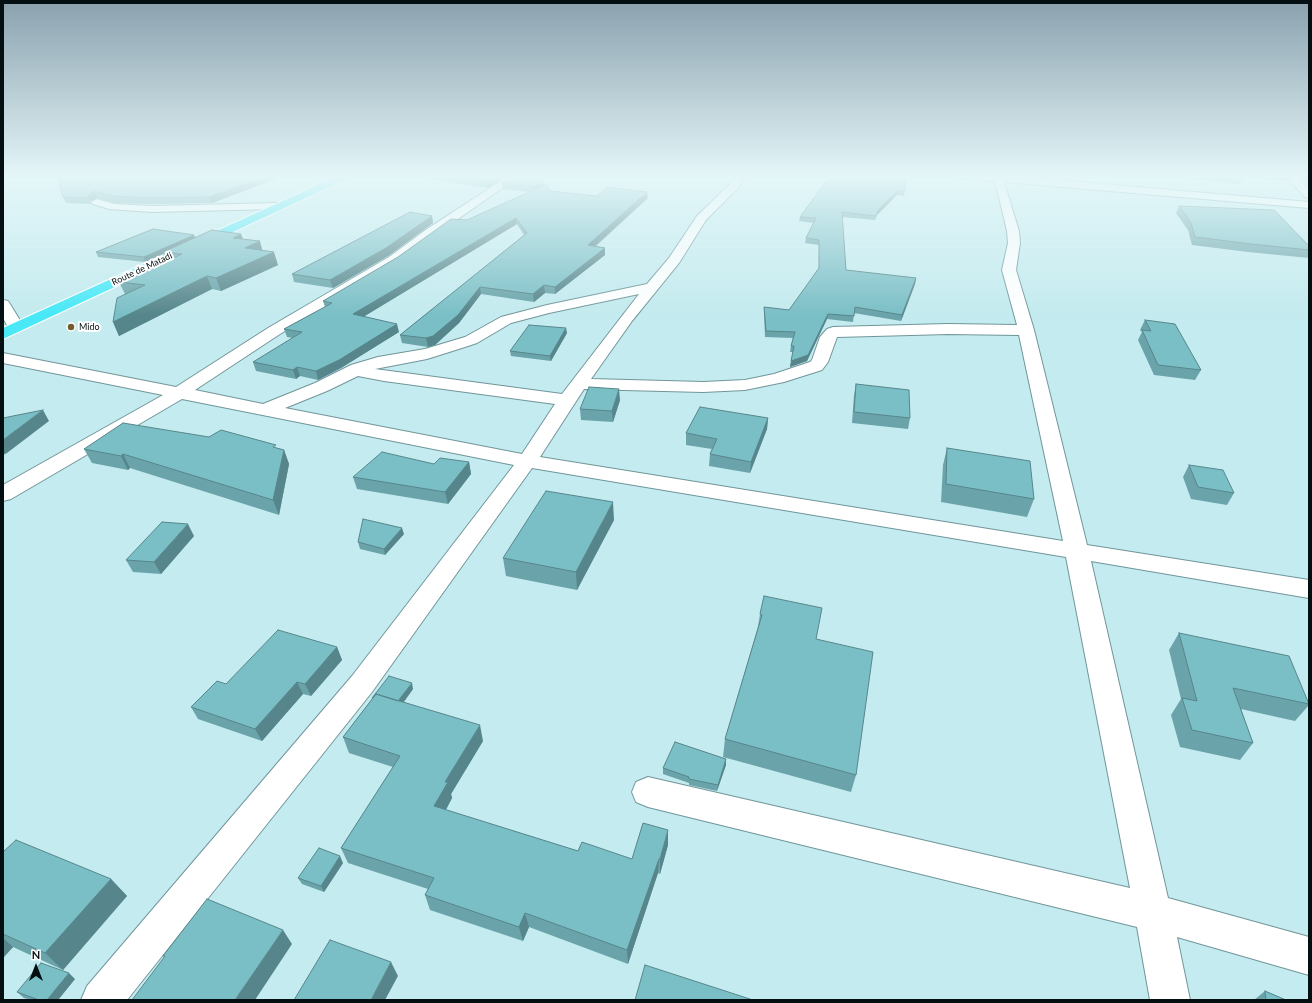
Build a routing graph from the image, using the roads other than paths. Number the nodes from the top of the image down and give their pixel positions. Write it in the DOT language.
graph roads {
  1 [pos="243,222"];
  2 [pos="446,222"];
  3 [pos="699,222"];
  4 [pos="1011,222"];
  5 [pos="652,287"];
  6 [pos="3,304"];
  7 [pos="10,330"];
  8 [pos="1026,330"];
  9 [pos="3,358"];
  10 [pos="356,370"];
  11 [pos="573,392"];
  12 [pos="179,393"];
  13 [pos="264,410"];
  14 [pos="527,461"];
  15 [pos="3,494"];
  16 [pos="1077,552"];
  17 [pos="1309,589"];
  18 [pos="648,792"];
  19 [pos="1153,912"];
  20 [pos="1309,956"];
  21 [pos="101,1000"];
  22 [pos="1170,1000"];
  1 -- 7 [label="highway, Route de Matadi"];
  2 -- 12 [label="street"];
  3 -- 5 [label="street"];
  4 -- 8 [label="street"];
  5 -- 10 [label="street"];
  5 -- 11 [label="street"];
  6 -- 7 [label="street"];
  8 -- 11 [label="street"];
  8 -- 16 [label="street"];
  9 -- 12 [label="street"];
  10 -- 11 [label="street"];
  10 -- 13 [label="street"];
  11 -- 14 [label="street"];
  12 -- 13 [label="street"];
  12 -- 15 [label="street"];
  13 -- 14 [label="street"];
  14 -- 16 [label="street"];
  14 -- 21 [label="street"];
  16 -- 17 [label="street"];
  16 -- 19 [label="street"];
  18 -- 19 [label="street"];
  19 -- 20 [label="street"];
  19 -- 22 [label="street"];
}
